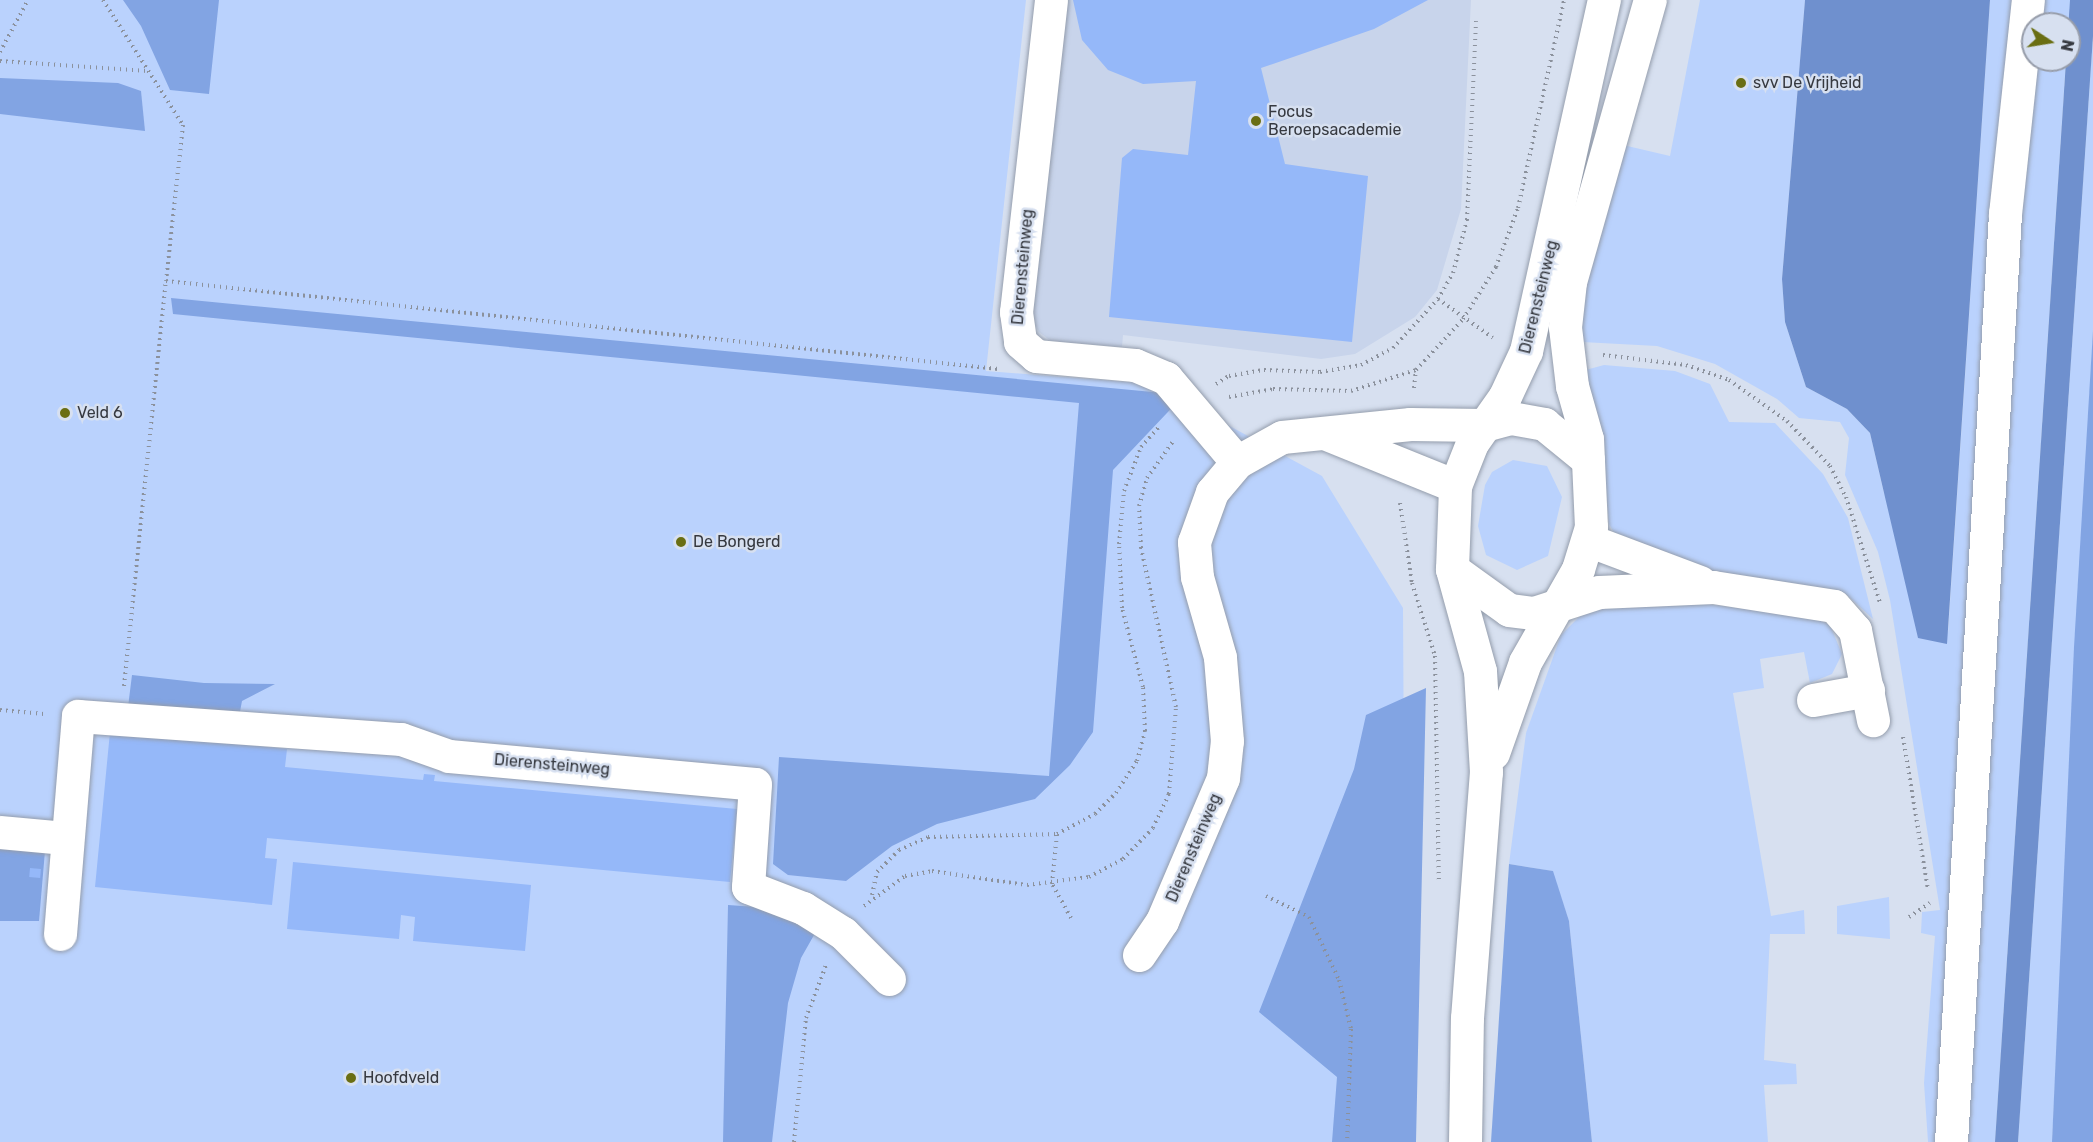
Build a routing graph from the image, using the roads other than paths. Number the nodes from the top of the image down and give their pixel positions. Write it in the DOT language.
graph roads {
  1 [pos="1051,0"];
  2 [pos="1604,0"];
  3 [pos="1650,0"];
  4 [pos="2028,0"];
  5 [pos="1484,425"];
  6 [pos="1321,432"];
  7 [pos="1588,460"];
  8 [pos="1237,462"];
  9 [pos="1455,486"];
  10 [pos="1588,540"];
  11 [pos="1452,569"];
  12 [pos="1713,587"];
  13 [pos="1559,605"];
  14 [pos="1813,700"];
  15 [pos="1486,772"];
  16 [pos="0,832"];
  17 [pos="65,838"];
  18 [pos="60,934"];
  19 [pos="1139,954"];
  20 [pos="889,979"];
  21 [pos="1465,1142"];
  22 [pos="1951,1142"];
  1 -- 8 [label="main road, Dierensteinweg"];
  2 -- 5 [label="main road, Dierensteinweg"];
  3 -- 7 [label="main road, Dierensteinweg"];
  4 -- 22 [label="main road"];
  5 -- 6 [label="main road, Dierensteinweg"];
  5 -- 7 [label="main road"];
  5 -- 9 [label="main road"];
  6 -- 8 [label="main road, Dierensteinweg"];
  6 -- 9 [label="main road, Dierensteinweg"];
  7 -- 10 [label="main road"];
  8 -- 19 [label="main road, Dierensteinweg"];
  9 -- 11 [label="main road"];
  10 -- 12 [label="main road"];
  10 -- 13 [label="main road"];
  11 -- 13 [label="main road"];
  11 -- 15 [label="main road"];
  12 -- 13 [label="main road"];
  12 -- 14 [label="main road"];
  13 -- 15 [label="main road"];
  15 -- 21 [label="main road"];
  16 -- 17 [label="main road"];
  17 -- 18 [label="main road"];
  17 -- 20 [label="main road, Dierensteinweg"];
}
